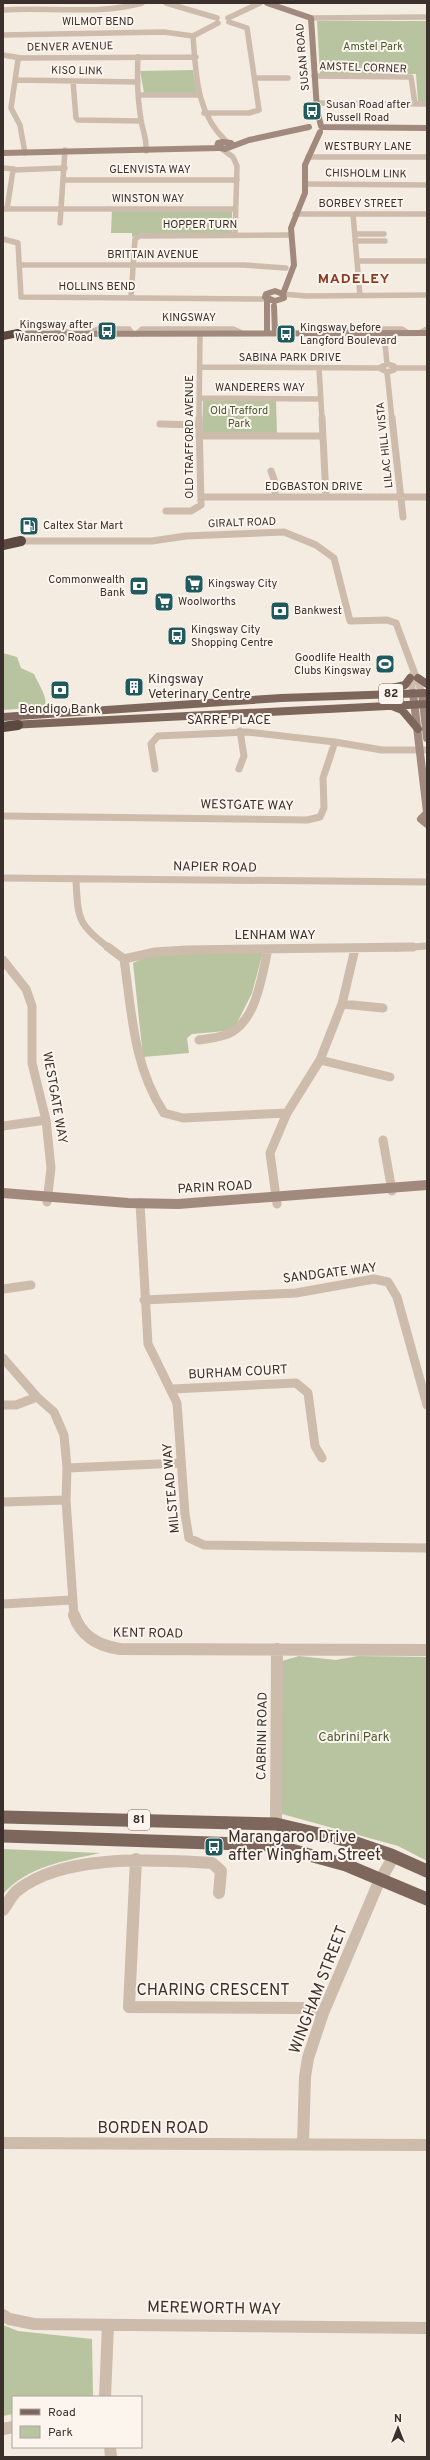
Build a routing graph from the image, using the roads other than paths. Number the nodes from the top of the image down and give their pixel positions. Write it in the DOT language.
graph roads {
  1 [pos="142,3"];
  2 [pos="166,3"];
  3 [pos="260,3"];
  4 [pos="267,3"];
  5 [pos="3,10"];
  6 [pos="427,17"];
  7 [pos="310,18"];
  8 [pos="217,20"];
  9 [pos="229,20"];
  10 [pos="3,35"];
  11 [pos="193,36"];
  12 [pos="3,55"];
  13 [pos="138,57"];
  14 [pos="196,57"];
  15 [pos="21,58"];
  16 [pos="314,76"];
  17 [pos="255,78"];
  18 [pos="288,78"];
  19 [pos="16,80"];
  20 [pos="73,80"];
  21 [pos="138,82"];
  22 [pos="140,95"];
  23 [pos="200,95"];
  24 [pos="317,103"];
  25 [pos="414,104"];
  26 [pos="427,104"];
  27 [pos="204,113"];
  28 [pos="318,116"];
  29 [pos="141,121"];
  30 [pos="427,128"];
  31 [pos="310,129"];
  32 [pos="322,129"];
  33 [pos="218,135"];
  34 [pos="314,142"];
  35 [pos="230,144"];
  36 [pos="219,146"];
  37 [pos="3,151"];
  38 [pos="25,151"];
  39 [pos="65,151"];
  40 [pos="146,151"];
  41 [pos="233,157"];
  42 [pos="308,157"];
  43 [pos="427,157"];
  44 [pos="3,168"];
  45 [pos="65,168"];
  46 [pos="14,169"];
  47 [pos="64,180"];
  48 [pos="237,180"];
  49 [pos="305,184"];
  50 [pos="427,185"];
  51 [pos="5,209"];
  52 [pos="60,209"];
  53 [pos="236,209"];
  54 [pos="295,214"];
  55 [pos="353,214"];
  56 [pos="427,214"];
  57 [pos="60,223"];
  58 [pos="355,234"];
  59 [pos="384,234"];
  60 [pos="235,235"];
  61 [pos="291,235"];
  62 [pos="3,239"];
  63 [pos="385,240"];
  64 [pos="355,241"];
  65 [pos="292,253"];
  66 [pos="357,261"];
  67 [pos="427,261"];
  68 [pos="19,265"];
  69 [pos="134,265"];
  70 [pos="286,268"];
  71 [pos="427,295"];
  72 [pos="268,296"];
  73 [pos="360,296"];
  74 [pos="131,297"];
  75 [pos="281,297"];
  76 [pos="427,329"];
  77 [pos="18,333"];
  78 [pos="242,333"];
  79 [pos="266,333"];
  80 [pos="275,333"];
  81 [pos="335,333"];
  82 [pos="408,333"];
  83 [pos="423,333"];
  84 [pos="3,334"];
  85 [pos="134,334"];
  86 [pos="200,334"];
  87 [pos="384,334"];
  88 [pos="387,364"];
  89 [pos="201,367"];
  90 [pos="319,368"];
  91 [pos="379,368"];
  92 [pos="395,368"];
  93 [pos="427,368"];
  94 [pos="386,372"];
  95 [pos="200,398"];
  96 [pos="319,399"];
  97 [pos="160,424"];
  98 [pos="199,424"];
  99 [pos="199,436"];
  100 [pos="323,436"];
  101 [pos="271,471"];
  102 [pos="326,496"];
  103 [pos="401,496"];
  104 [pos="201,497"];
  105 [pos="275,497"];
  106 [pos="427,497"];
  107 [pos="166,511"];
  108 [pos="403,517"];
  109 [pos="3,541"];
  110 [pos="21,541"];
  111 [pos="3,545"];
  112 [pos="414,677"];
  113 [pos="427,684"];
  114 [pos="413,693"];
  115 [pos="425,693"];
  116 [pos="360,694"];
  117 [pos="416,704"];
  118 [pos="426,704"];
  119 [pos="388,705"];
  120 [pos="3,717"];
  121 [pos="426,719"];
  122 [pos="18,725"];
  123 [pos="3,727"];
  124 [pos="418,729"];
  125 [pos="240,731"];
  126 [pos="427,738"];
  127 [pos="335,742"];
  128 [pos="424,751"];
  129 [pos="155,769"];
  130 [pos="239,769"];
  131 [pos="427,813"];
  132 [pos="3,816"];
  133 [pos="427,826"];
  134 [pos="3,878"];
  135 [pos="76,880"];
  136 [pos="427,882"];
  137 [pos="427,946"];
  138 [pos="268,949"];
  139 [pos="355,949"];
  140 [pos="124,959"];
  141 [pos="3,960"];
  142 [pos="342,1004"];
  143 [pos="383,1008"];
  144 [pos="199,1040"];
  145 [pos="320,1060"];
  146 [pos="390,1076"];
  147 [pos="287,1113"];
  148 [pos="46,1120"];
  149 [pos="3,1126"];
  150 [pos="383,1140"];
  151 [pos="427,1185"];
  152 [pos="391,1189"];
  153 [pos="427,1190"];
  154 [pos="3,1193"];
  155 [pos="48,1199"];
  156 [pos="3,1200"];
  157 [pos="277,1201"];
  158 [pos="140,1206"];
  159 [pos="31,1285"];
  160 [pos="3,1289"];
  161 [pos="144,1300"];
  162 [pos="3,1358"];
  163 [pos="172,1389"];
  164 [pos="37,1397"];
  165 [pos="427,1405"];
  166 [pos="3,1406"];
  167 [pos="322,1458"];
  168 [pos="181,1463"];
  169 [pos="67,1468"];
  170 [pos="66,1500"];
  171 [pos="3,1502"];
  172 [pos="427,1548"];
  173 [pos="71,1600"];
  174 [pos="3,1604"];
  175 [pos="277,1649"];
  176 [pos="427,1650"];
  177 [pos="3,1817"];
  178 [pos="276,1824"];
  179 [pos="3,1836"];
  180 [pos="394,1856"];
  181 [pos="136,1860"];
  182 [pos="427,1871"];
  183 [pos="381,1878"];
  184 [pos="219,1893"];
  185 [pos="427,1899"];
  186 [pos="3,1910"];
  187 [pos="323,2013"];
  188 [pos="3,2143"];
  189 [pos="303,2144"];
  190 [pos="427,2145"];
  191 [pos="3,2315"];
  192 [pos="108,2325"];
  193 [pos="427,2328"];
  194 [pos="105,2396"];
  1 -- 5 [label="street"];
  2 -- 8 [label="street"];
  3 -- 9 [label="street"];
  4 -- 7 [label="street, SUSAN ROAD"];
  6 -- 7 [label="street"];
  7 -- 16 [label="street, SUSAN ROAD"];
  8 -- 9 [label="street"];
  8 -- 11 [label="street"];
  9 -- 17 [label="street"];
  10 -- 11 [label="street, WILMOT BEND"];
  11 -- 14 [label="street"];
  12 -- 15 [label="street"];
  13 -- 14 [label="street, DENVER AVENUE"];
  13 -- 15 [label="street, DENVER AVENUE"];
  13 -- 21 [label="street"];
  14 -- 23 [label="street"];
  15 -- 19 [label="street, DENVER AVENUE"];
  16 -- 24 [label="street, SUSAN ROAD"];
  16 -- 25 [label="street, AMSTEL CORNER"];
  17 -- 18 [label="street"];
  17 -- 27 [label="street"];
  19 -- 20 [label="street, KISO LINK"];
  19 -- 38 [label="street, DENVER AVENUE"];
  20 -- 21 [label="street, KISO LINK"];
  20 -- 29 [label="street"];
  21 -- 22 [label="street"];
  22 -- 23 [label="street"];
  22 -- 29 [label="street"];
  23 -- 27 [label="street"];
  24 -- 25 [label="street"];
  24 -- 28 [label="street, SUSAN ROAD"];
  25 -- 26 [label="street"];
  27 -- 33 [label="street"];
  28 -- 31 [label="street"];
  28 -- 32 [label="street, SUSAN ROAD"];
  29 -- 40 [label="street"];
  30 -- 32 [label="street"];
  31 -- 32 [label="street"];
  31 -- 34 [label="street"];
  31 -- 35 [label="street"];
  32 -- 34 [label="street"];
  33 -- 35 [label="street"];
  33 -- 36 [label="street"];
  34 -- 42 [label="street"];
  35 -- 36 [label="street"];
  35 -- 41 [label="street"];
  36 -- 40 [label="street"];
  36 -- 41 [label="street"];
  37 -- 38 [label="street"];
  38 -- 39 [label="street"];
  39 -- 40 [label="street"];
  39 -- 45 [label="street"];
  41 -- 48 [label="street"];
  42 -- 43 [label="street, WESTBURY LANE"];
  42 -- 49 [label="street"];
  44 -- 46 [label="street"];
  45 -- 46 [label="street"];
  45 -- 47 [label="street"];
  46 -- 51 [label="street"];
  47 -- 48 [label="street, GLENVISTA WAY"];
  47 -- 52 [label="street"];
  48 -- 53 [label="street"];
  49 -- 50 [label="street, CHISHOLM LINK"];
  49 -- 54 [label="street"];
  51 -- 52 [label="street"];
  52 -- 53 [label="street, WINSTON WAY"];
  52 -- 57 [label="street"];
  53 -- 60 [label="street"];
  54 -- 55 [label="street, BORBEY STREET"];
  54 -- 61 [label="street"];
  55 -- 56 [label="street, BORBEY STREET"];
  55 -- 58 [label="street"];
  58 -- 59 [label="street"];
  58 -- 64 [label="street"];
  60 -- 61 [label="street, HOPPER TURN"];
  60 -- 69 [label="street, HOPPER TURN"];
  61 -- 65 [label="street"];
  62 -- 68 [label="street, HOLLINS BEND"];
  63 -- 64 [label="street"];
  64 -- 66 [label="street"];
  65 -- 70 [label="street"];
  65 -- 75 [label="street"];
  66 -- 67 [label="street"];
  66 -- 73 [label="street"];
  68 -- 69 [label="street, BRITTAIN AVENUE"];
  68 -- 74 [label="street, HOLLINS BEND"];
  69 -- 70 [label="street, BRITTAIN AVENUE"];
  69 -- 74 [label="street"];
  70 -- 72 [label="street"];
  71 -- 73 [label="street"];
  72 -- 74 [label="street, HOLLINS BEND"];
  72 -- 75 [label="street"];
  72 -- 79 [label="street"];
  73 -- 75 [label="street"];
  75 -- 80 [label="street"];
  76 -- 83 [label="street, KINGSWAY"];
  77 -- 84 [label="highway"];
  77 -- 85 [label="street, KINGSWAY"];
  78 -- 79 [label="street, KINGSWAY"];
  78 -- 85 [label="street, KINGSWAY"];
  78 -- 86 [label="street, KINGSWAY"];
  79 -- 80 [label="street, KINGSWAY"];
  80 -- 81 [label="street, KINGSWAY"];
  81 -- 82 [label="street, KINGSWAY"];
  81 -- 87 [label="street, KINGSWAY"];
  82 -- 83 [label="street, KINGSWAY"];
  82 -- 87 [label="street, KINGSWAY"];
  85 -- 86 [label="street, KINGSWAY"];
  86 -- 89 [label="street, OLD TRAFFORD AVENUE"];
  87 -- 88 [label="street"];
  88 -- 91 [label="street"];
  88 -- 92 [label="street"];
  89 -- 90 [label="street, SABINA PARK DRIVE"];
  89 -- 95 [label="street, OLD TRAFFORD AVENUE"];
  90 -- 91 [label="street, SABINA PARK DRIVE"];
  90 -- 96 [label="street"];
  91 -- 94 [label="street"];
  92 -- 93 [label="street"];
  92 -- 94 [label="street"];
  94 -- 103 [label="street, LILAC HILL VISTA"];
  95 -- 96 [label="street, WANDERERS WAY"];
  95 -- 98 [label="street, OLD TRAFFORD AVENUE"];
  96 -- 100 [label="street"];
  97 -- 98 [label="street"];
  98 -- 99 [label="street, OLD TRAFFORD AVENUE"];
  99 -- 100 [label="street"];
  99 -- 104 [label="street, OLD TRAFFORD AVENUE"];
  100 -- 102 [label="street"];
  101 -- 105 [label="street"];
  102 -- 103 [label="street, EDGBASTON DRIVE"];
  102 -- 105 [label="street, EDGBASTON DRIVE"];
  103 -- 106 [label="street, EDGBASTON DRIVE"];
  103 -- 108 [label="street, LILAC HILL VISTA"];
  104 -- 105 [label="street, EDGBASTON DRIVE"];
  104 -- 107 [label="street, OLD TRAFFORD AVENUE"];
  109 -- 110 [label="street, GIRALT ROAD"];
  110 -- 111 [label="highway"];
  110 -- 112 [label="street, GIRALT ROAD"];
  112 -- 113 [label="main road"];
  112 -- 114 [label="street, GIRALT ROAD"];
  112 -- 115 [label="street, GIRALT ROAD"];
  112 -- 116 [label="main road"];
  114 -- 115 [label="main road, 82"];
  114 -- 116 [label="main road, 82"];
  114 -- 117 [label="street, GIRALT ROAD"];
  115 -- 118 [label="street, GIRALT ROAD"];
  116 -- 120 [label="main road, 82"];
  117 -- 118 [label="main road, 82"];
  117 -- 119 [label="main road, 82"];
  117 -- 124 [label="street, GIRALT ROAD"];
  118 -- 121 [label="street, GIRALT ROAD"];
  119 -- 122 [label="main road, 82"];
  119 -- 124 [label="main road"];
  121 -- 126 [label="street, GIRALT ROAD"];
  122 -- 123 [label="highway"];
  124 -- 128 [label="street, GIRALT ROAD"];
  125 -- 127 [label="street, SARRE PLACE"];
  125 -- 129 [label="street, SARRE PLACE"];
  125 -- 130 [label="street"];
  127 -- 128 [label="street"];
  127 -- 132 [label="street, WESTGATE WAY"];
  128 -- 131 [label="street, GIRALT ROAD"];
  131 -- 133 [label="street, GIRALT ROAD"];
  134 -- 135 [label="street, NAPIER ROAD"];
  135 -- 136 [label="street, NAPIER ROAD"];
  135 -- 140 [label="street"];
  137 -- 139 [label="street, LENHAM WAY"];
  138 -- 139 [label="street, LENHAM WAY"];
  138 -- 140 [label="street, LENHAM WAY"];
  138 -- 144 [label="street"];
  139 -- 142 [label="street"];
  140 -- 147 [label="street"];
  141 -- 148 [label="street, WESTGATE WAY"];
  142 -- 143 [label="street"];
  142 -- 145 [label="street"];
  145 -- 146 [label="street"];
  145 -- 147 [label="street"];
  147 -- 157 [label="street"];
  148 -- 149 [label="street"];
  148 -- 155 [label="street, WESTGATE WAY"];
  150 -- 152 [label="street"];
  151 -- 152 [label="street, PARIN ROAD"];
  152 -- 153 [label="street, PARIN ROAD"];
  152 -- 157 [label="street, PARIN ROAD"];
  154 -- 155 [label="street, PARIN ROAD"];
  155 -- 156 [label="street, PARIN ROAD"];
  155 -- 158 [label="street, PARIN ROAD"];
  157 -- 158 [label="street, PARIN ROAD"];
  158 -- 161 [label="street, MILSTEAD WAY"];
  159 -- 160 [label="street"];
  161 -- 163 [label="street, MILSTEAD WAY"];
  161 -- 165 [label="street, SANDGATE WAY"];
  162 -- 164 [label="street, KENT ROAD"];
  163 -- 167 [label="street, BURHAM COURT"];
  163 -- 168 [label="street, MILSTEAD WAY"];
  164 -- 166 [label="street"];
  164 -- 169 [label="street, KENT ROAD"];
  168 -- 169 [label="street"];
  168 -- 172 [label="street, MILSTEAD WAY"];
  169 -- 170 [label="street, KENT ROAD"];
  170 -- 171 [label="street"];
  170 -- 173 [label="street, KENT ROAD"];
  173 -- 174 [label="street"];
  173 -- 175 [label="street, KENT ROAD"];
  175 -- 176 [label="street, KENT ROAD"];
  175 -- 178 [label="street, CABRINI ROAD"];
  177 -- 178 [label="main road, 81"];
  178 -- 180 [label="main road, 81"];
  179 -- 183 [label="main road, 81"];
  180 -- 182 [label="main road, 81"];
  180 -- 183 [label="street, WINGHAM STREET"];
  181 -- 184 [label="street"];
  181 -- 186 [label="street"];
  181 -- 187 [label="street, CHARING CRESCENT"];
  183 -- 185 [label="main road, 81"];
  183 -- 187 [label="street, WINGHAM STREET"];
  187 -- 189 [label="street, WINGHAM STREET"];
  188 -- 189 [label="street, BORDEN ROAD"];
  189 -- 190 [label="street, BORDEN ROAD"];
  191 -- 192 [label="street, MEREWORTH WAY"];
  192 -- 193 [label="street, MEREWORTH WAY"];
  192 -- 194 [label="street"];
}
